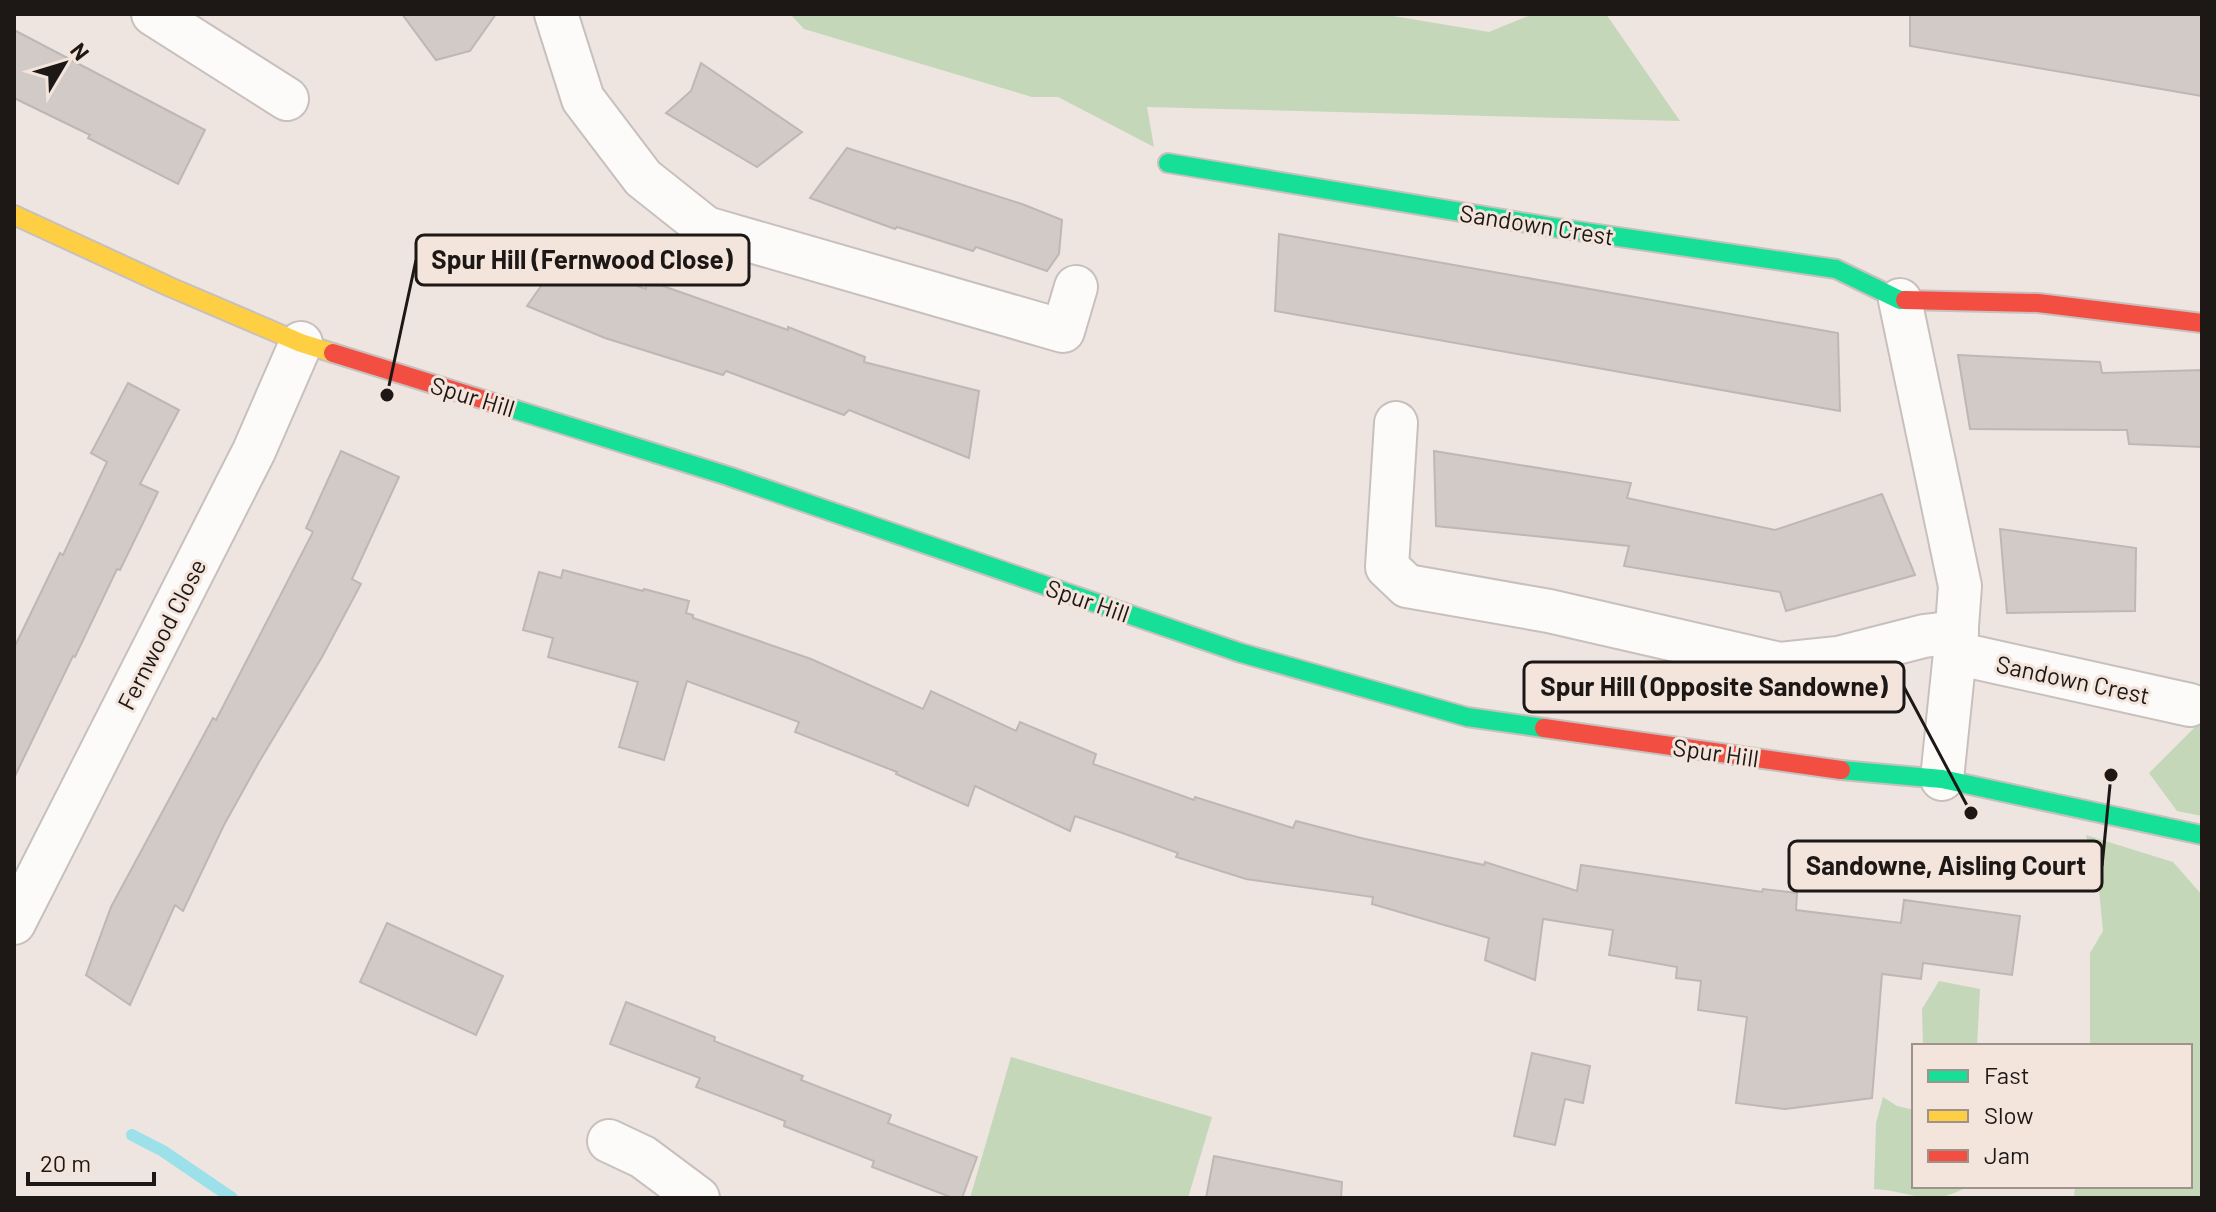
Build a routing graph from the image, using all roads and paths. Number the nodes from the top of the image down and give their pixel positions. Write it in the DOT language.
graph roads {
  1 [pos="153,14"];
  2 [pos="556,14"];
  3 [pos="287,99"];
  4 [pos="1168,163"];
  5 [pos="14,215"];
  6 [pos="1076,287"];
  7 [pos="1900,300"];
  8 [pos="2202,323"];
  9 [pos="301,343"];
  10 [pos="1396,423"];
  11 [pos="1956,643"];
  12 [pos="2190,705"];
  13 [pos="1942,779"];
  14 [pos="2202,835"];
  15 [pos="14,923"];
  16 [pos="609,1141"];
  17 [pos="698,1198"];
  1 -- 3 [label="street"];
  2 -- 6 [label="street"];
  4 -- 7 [label="street, Sandown Crest"];
  5 -- 9 [label="street, Spur Hill"];
  7 -- 8 [label="street, Sandown Crest"];
  7 -- 11 [label="street"];
  9 -- 13 [label="street, Spur Hill"];
  9 -- 15 [label="street, Fernwood Close"];
  10 -- 11 [label="street, Sandown Crest"];
  11 -- 12 [label="street, Sandown Crest"];
  11 -- 13 [label="street"];
  13 -- 14 [label="street, Spur Hill"];
  16 -- 17 [label="street"];
}
